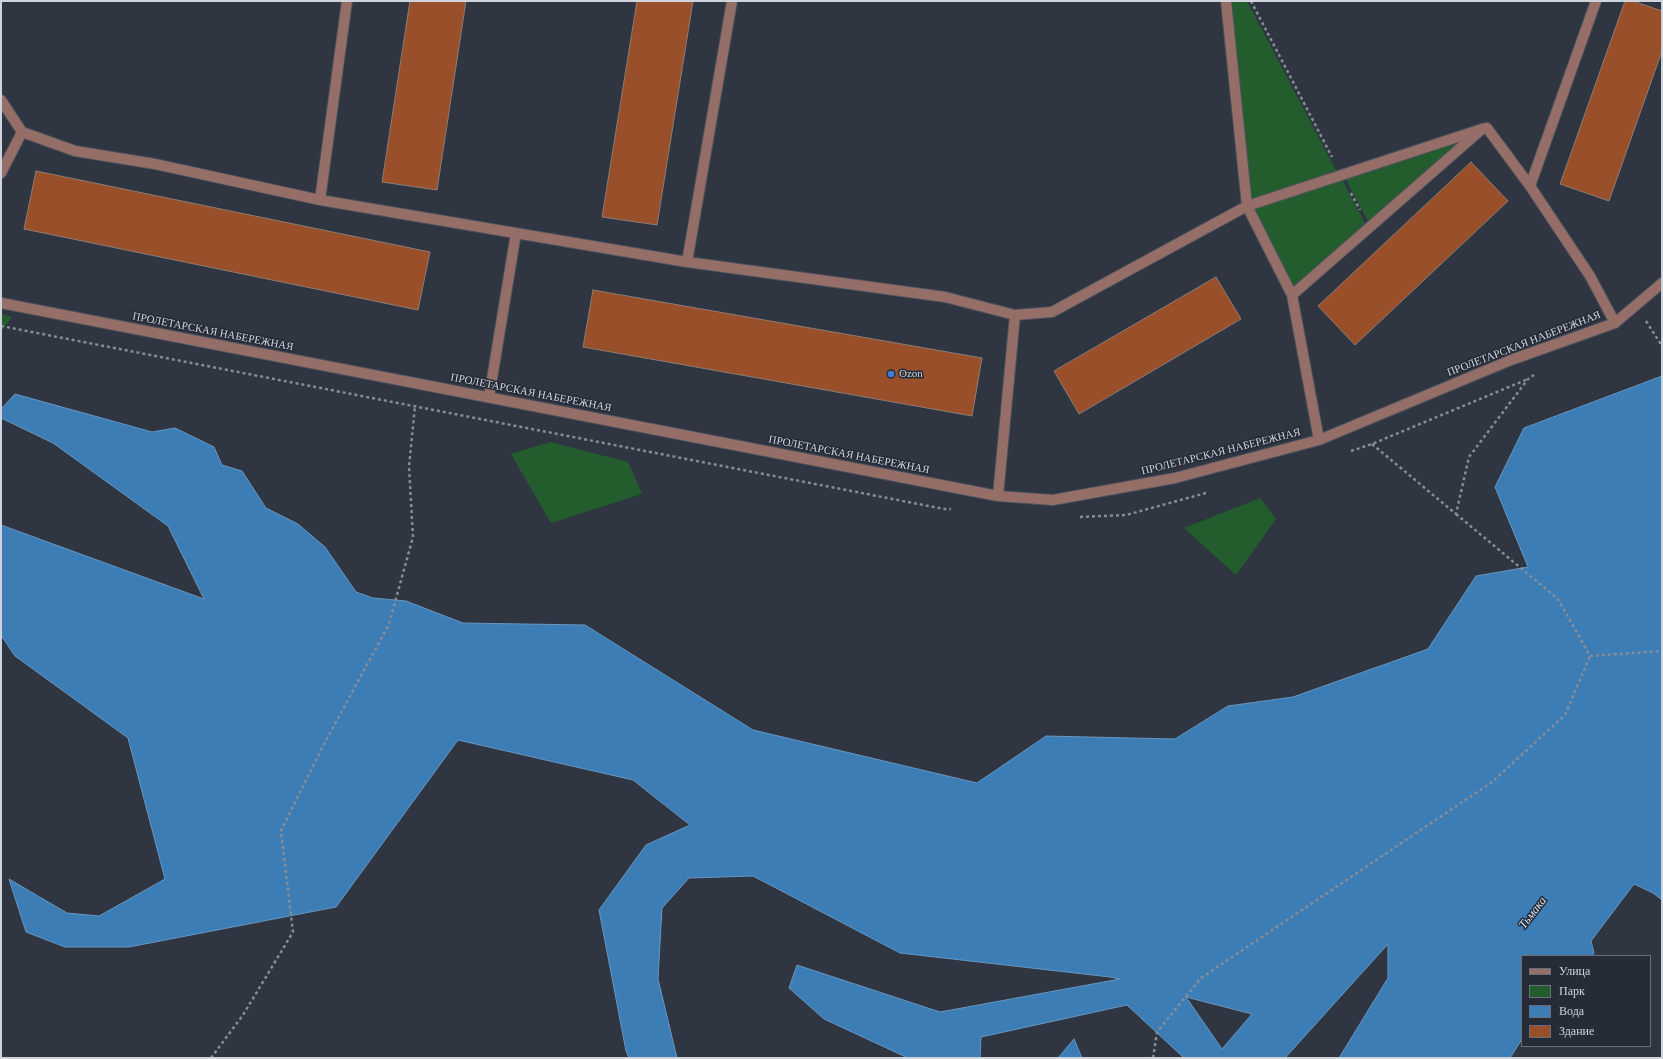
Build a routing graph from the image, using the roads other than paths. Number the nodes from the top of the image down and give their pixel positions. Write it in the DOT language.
graph roads {
  1 [pos="347,1"];
  2 [pos="732,1"];
  3 [pos="1226,1"];
  4 [pos="1596,1"];
  5 [pos="1,100"];
  6 [pos="1482,129"];
  7 [pos="22,132"];
  8 [pos="1,173"];
  9 [pos="1530,186"];
  10 [pos="320,200"];
  11 [pos="1247,206"];
  12 [pos="516,233"];
  13 [pos="687,262"];
  14 [pos="1662,284"];
  15 [pos="1292,295"];
  16 [pos="1,303"];
  17 [pos="1015,315"];
  18 [pos="1615,322"];
  19 [pos="488,397"];
  20 [pos="1319,440"];
  21 [pos="998,496"];
  1 -- 10 [label="street"];
  2 -- 13 [label="street"];
  3 -- 11 [label="street"];
  4 -- 9 [label="street"];
  5 -- 7 [label="street"];
  6 -- 9 [label="street"];
  6 -- 11 [label="street"];
  6 -- 15 [label="street"];
  7 -- 8 [label="street"];
  7 -- 10 [label="street"];
  9 -- 18 [label="street"];
  10 -- 12 [label="street"];
  11 -- 15 [label="street"];
  11 -- 17 [label="street"];
  12 -- 13 [label="street"];
  12 -- 19 [label="street"];
  13 -- 17 [label="street"];
  14 -- 18 [label="street, ПРОЛЕТАРСКАЯ НАБЕРЕЖНАЯ"];
  15 -- 20 [label="street"];
  16 -- 19 [label="street, ПРОЛЕТАРСКАЯ НАБЕРЕЖНАЯ"];
  17 -- 21 [label="street"];
  18 -- 20 [label="street, ПРОЛЕТАРСКАЯ НАБЕРЕЖНАЯ"];
  19 -- 21 [label="street, ПРОЛЕТАРСКАЯ НАБЕРЕЖНАЯ"];
  20 -- 21 [label="street, ПРОЛЕТАРСКАЯ НАБЕРЕЖНАЯ"];
}
